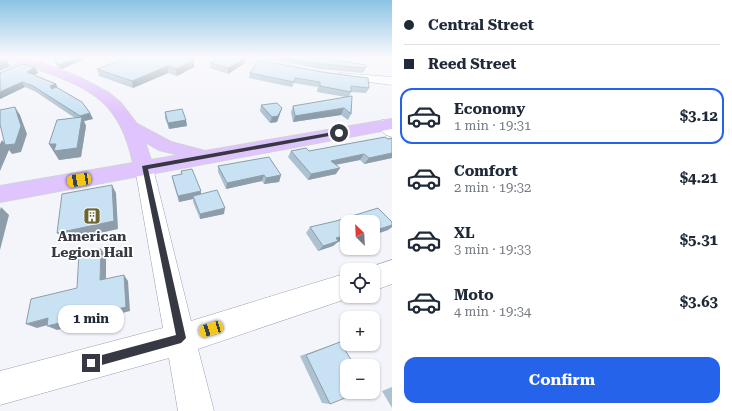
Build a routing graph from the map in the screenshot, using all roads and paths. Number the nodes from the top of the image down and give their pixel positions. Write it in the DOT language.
graph roads {
  1 [pos="65,76"];
  2 [pos="350,76"];
  3 [pos="392,81"];
  4 [pos="389,127"];
  5 [pos="133,128"];
  6 [pos="207,156"];
  7 [pos="144,168"];
  8 [pos="0,194"];
  9 [pos="392,272"];
  10 [pos="380,276"];
  11 [pos="340,288"];
  12 [pos="181,338"];
  13 [pos="0,388"];
  14 [pos="196,411"];
  1 -- 5 [label="main road"];
  2 -- 3 [label="street"];
  4 -- 6 [label="main road"];
  5 -- 6 [label="main road"];
  5 -- 7 [label="main road"];
  6 -- 7 [label="main road"];
  7 -- 8 [label="main road"];
  7 -- 12 [label="street"];
  9 -- 10 [label="street"];
  11 -- 12 [label="street"];
  12 -- 13 [label="street"];
  12 -- 14 [label="street"];
}
